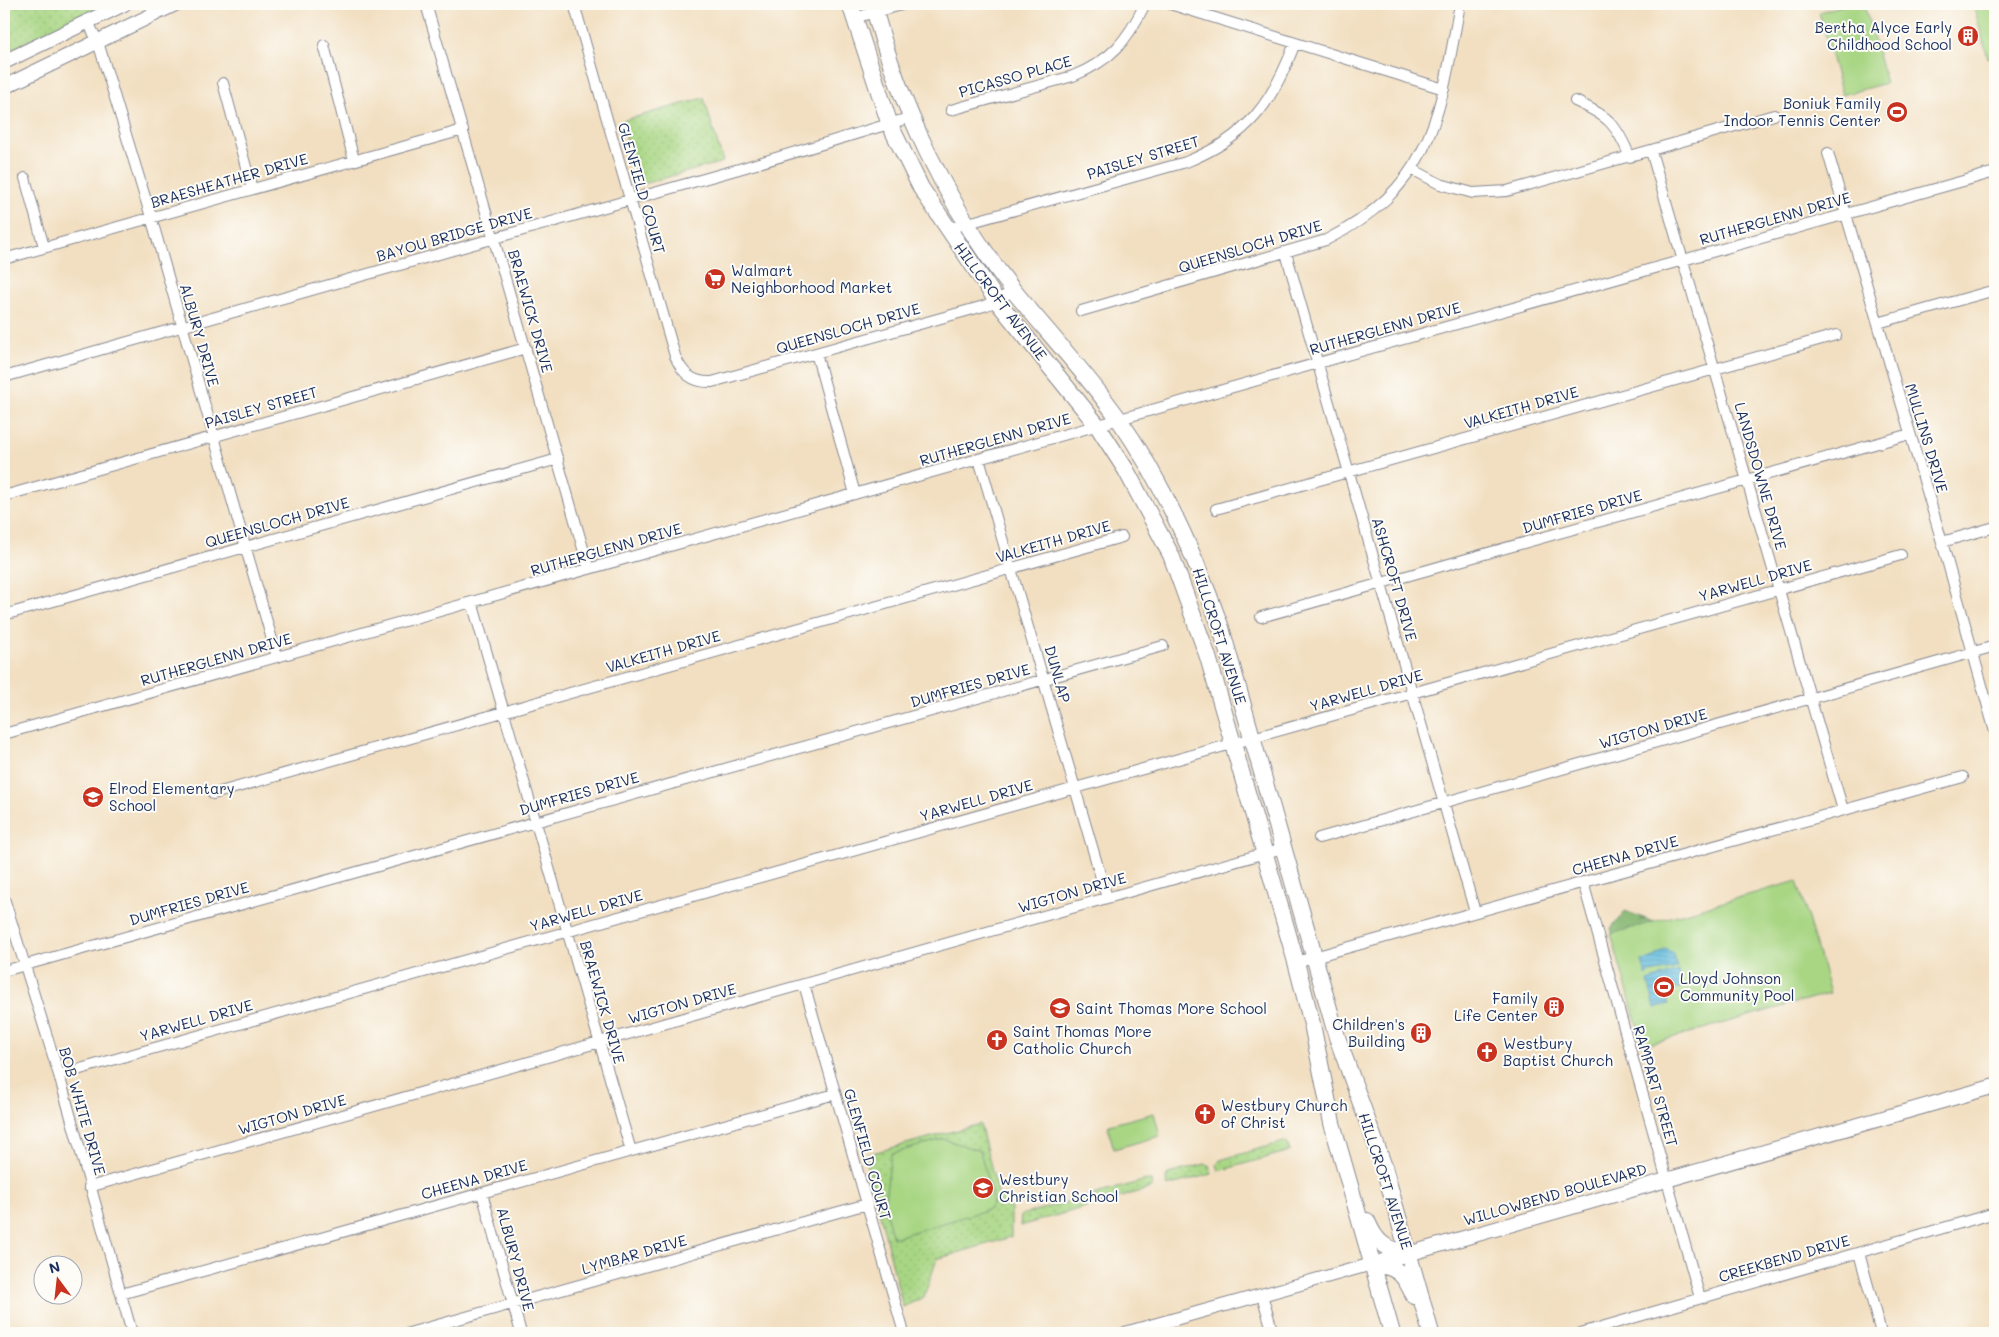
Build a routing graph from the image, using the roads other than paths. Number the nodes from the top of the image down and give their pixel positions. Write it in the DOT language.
graph roads {
  1 [pos="124,4"];
  2 [pos="160,4"];
  3 [pos="175,4"];
  4 [pos="426,4"];
  5 [pos="574,4"];
  6 [pos="905,4"];
  7 [pos="1145,4"];
  8 [pos="1170,4"];
  9 [pos="1460,4"];
  10 [pos="874,8"];
  11 [pos="852,11"];
  12 [pos="139,21"];
  13 [pos="88,22"];
  14 [pos="98,42"];
  15 [pos="1295,43"];
  16 [pos="324,45"];
  17 [pos="4,62"];
  18 [pos="223,83"];
  19 [pos="4,87"];
  20 [pos="1444,89"];
  21 [pos="1575,101"];
  22 [pos="951,110"];
  23 [pos="1774,115"];
  24 [pos="912,117"];
  25 [pos="890,125"];
  26 [pos="463,130"];
  27 [pos="1651,151"];
  28 [pos="1828,153"];
  29 [pos="1630,157"];
  30 [pos="354,160"];
  31 [pos="1412,169"];
  32 [pos="1995,172"];
  33 [pos="26,178"];
  34 [pos="252,189"];
  35 [pos="630,200"];
  36 [pos="1846,213"];
  37 [pos="151,217"];
  38 [pos="966,224"];
  39 [pos="947,229"];
  40 [pos="494,238"];
  41 [pos="44,247"];
  42 [pos="1286,253"];
  43 [pos="4,258"];
  44 [pos="1682,260"];
  45 [pos="1013,290"];
  46 [pos="1995,290"];
  47 [pos="997,301"];
  48 [pos="1081,311"];
  49 [pos="1878,323"];
  50 [pos="182,327"];
  51 [pos="1836,335"];
  52 [pos="526,348"];
  53 [pos="816,353"];
  54 [pos="1317,362"];
  55 [pos="1714,369"];
  56 [pos="4,377"];
  57 [pos="689,377"];
  58 [pos="1119,419"];
  59 [pos="1097,425"];
  60 [pos="1910,434"];
  61 [pos="212,436"];
  62 [pos="979,459"];
  63 [pos="558,460"];
  64 [pos="1349,471"];
  65 [pos="1747,480"];
  66 [pos="855,494"];
  67 [pos="4,496"];
  68 [pos="1216,509"];
  69 [pos="1995,527"];
  70 [pos="1122,537"];
  71 [pos="1942,542"];
  72 [pos="246,547"];
  73 [pos="1901,555"];
  74 [pos="1012,568"];
  75 [pos="589,569"];
  76 [pos="1381,583"];
  77 [pos="1779,589"];
  78 [pos="472,602"];
  79 [pos="4,616"];
  80 [pos="1261,617"];
  81 [pos="1163,646"];
  82 [pos="1995,646"];
  83 [pos="1972,653"];
  84 [pos="277,657"];
  85 [pos="1044,680"];
  86 [pos="1412,693"];
  87 [pos="1811,699"];
  88 [pos="504,712"];
  89 [pos="1995,732"];
  90 [pos="4,734"];
  91 [pos="1253,738"];
  92 [pos="1232,744"];
  93 [pos="1963,777"];
  94 [pos="1075,788"];
  95 [pos="213,794"];
  96 [pos="1444,803"];
  97 [pos="1844,810"];
  98 [pos="536,821"];
  99 [pos="1319,838"];
  100 [pos="1283,848"];
  101 [pos="1263,854"];
  102 [pos="1583,882"];
  103 [pos="4,898"];
  104 [pos="1107,898"];
  105 [pos="1475,912"];
  106 [pos="567,931"];
  107 [pos="1315,957"];
  108 [pos="1296,962"];
  109 [pos="24,965"];
  110 [pos="4,971"];
  111 [pos="804,984"];
  112 [pos="599,1042"];
  113 [pos="58,1075"];
  114 [pos="1995,1086"];
  115 [pos="835,1094"];
  116 [pos="631,1151"];
  117 [pos="1667,1179"];
  118 [pos="89,1187"];
  119 [pos="1351,1190"];
  120 [pos="482,1193"];
  121 [pos="867,1204"];
  122 [pos="1995,1213"];
  123 [pos="1410,1253"];
  124 [pos="1859,1253"];
  125 [pos="1372,1264"];
  126 [pos="121,1294"];
  127 [pos="1262,1295"];
  128 [pos="1700,1298"];
  129 [pos="512,1304"];
  130 [pos="1153,1329"];
  131 [pos="132,1333"];
  132 [pos="409,1333"];
  133 [pos="520,1333"];
  134 [pos="904,1333"];
  135 [pos="1125,1333"];
  136 [pos="1273,1333"];
  137 [pos="1392,1333"];
  138 [pos="1431,1333"];
  139 [pos="1581,1333"];
  140 [pos="1881,1333"];
  1 -- 13 [label="main road"];
  2 -- 12 [label="main road"];
  3 -- 12 [label="main road"];
  4 -- 26 [label="street, BRAEWICK DRIVE"];
  5 -- 35 [label="street, GLENFIELD COURT"];
  6 -- 10 [label="street"];
  7 -- 22 [label="street, PICASSO PLACE"];
  8 -- 15 [label="street"];
  9 -- 20 [label="street, QUEENSLOCH DRIVE"];
  10 -- 11 [label="street"];
  10 -- 24 [label="main road, HILLCROFT AVENUE"];
  11 -- 25 [label="main road, HILLCROFT AVENUE"];
  12 -- 14 [label="main road"];
  13 -- 14 [label="street, ALBURY DRIVE"];
  13 -- 17 [label="main road"];
  14 -- 19 [label="main road"];
  14 -- 37 [label="street, ALBURY DRIVE"];
  15 -- 20 [label="street"];
  15 -- 38 [label="street, PAISLEY STREET"];
  16 -- 30 [label="street"];
  18 -- 34 [label="street"];
  20 -- 31 [label="street, QUEENSLOCH DRIVE"];
  21 -- 29 [label="street"];
  23 -- 27 [label="street"];
  24 -- 25 [label="street, BAYOU BRIDGE DRIVE"];
  24 -- 38 [label="main road, HILLCROFT AVENUE"];
  25 -- 35 [label="street, BAYOU BRIDGE DRIVE"];
  25 -- 39 [label="main road, HILLCROFT AVENUE"];
  26 -- 30 [label="street, BRAESHEATHER DRIVE"];
  26 -- 40 [label="street, BRAEWICK DRIVE"];
  27 -- 29 [label="street"];
  27 -- 44 [label="street, LANDSDOWNE DRIVE"];
  28 -- 36 [label="street, MULLINS DRIVE"];
  29 -- 31 [label="street"];
  30 -- 34 [label="street, BRAESHEATHER DRIVE"];
  31 -- 42 [label="street, QUEENSLOCH DRIVE"];
  32 -- 36 [label="street, RUTHERGLENN DRIVE"];
  33 -- 41 [label="street"];
  34 -- 37 [label="street, BRAESHEATHER DRIVE"];
  35 -- 40 [label="street, BAYOU BRIDGE DRIVE"];
  35 -- 57 [label="street, GLENFIELD COURT"];
  36 -- 44 [label="street, RUTHERGLENN DRIVE"];
  36 -- 49 [label="street, MULLINS DRIVE"];
  37 -- 41 [label="street, BRAESHEATHER DRIVE"];
  37 -- 50 [label="street, ALBURY DRIVE"];
  38 -- 39 [label="street, PAISLEY STREET"];
  38 -- 45 [label="main road, HILLCROFT AVENUE"];
  39 -- 47 [label="main road, HILLCROFT AVENUE"];
  40 -- 50 [label="street, BAYOU BRIDGE DRIVE"];
  40 -- 52 [label="street, BRAEWICK DRIVE"];
  41 -- 43 [label="street, BRAESHEATHER DRIVE"];
  42 -- 48 [label="street, QUEENSLOCH DRIVE"];
  42 -- 54 [label="street, ASHCROFT DRIVE"];
  44 -- 54 [label="street, RUTHERGLENN DRIVE"];
  44 -- 55 [label="street, LANDSDOWNE DRIVE"];
  45 -- 47 [label="street, QUEENSLOCH DRIVE"];
  45 -- 58 [label="main road, HILLCROFT AVENUE"];
  46 -- 49 [label="street"];
  47 -- 53 [label="street, QUEENSLOCH DRIVE"];
  47 -- 59 [label="main road, HILLCROFT AVENUE"];
  49 -- 60 [label="street, MULLINS DRIVE"];
  50 -- 56 [label="street, BAYOU BRIDGE DRIVE"];
  50 -- 61 [label="street, ALBURY DRIVE"];
  51 -- 55 [label="street, VALKEITH DRIVE"];
  52 -- 61 [label="street, PAISLEY STREET"];
  52 -- 63 [label="street, BRAEWICK DRIVE"];
  53 -- 57 [label="street, QUEENSLOCH DRIVE"];
  53 -- 66 [label="street"];
  54 -- 58 [label="street, RUTHERGLENN DRIVE"];
  54 -- 64 [label="street, ASHCROFT DRIVE"];
  55 -- 64 [label="street, VALKEITH DRIVE"];
  55 -- 65 [label="street, LANDSDOWNE DRIVE"];
  58 -- 59 [label="street, RUTHERGLENN DRIVE"];
  58 -- 91 [label="main road, HILLCROFT AVENUE"];
  59 -- 62 [label="street, RUTHERGLENN DRIVE"];
  59 -- 92 [label="main road, HILLCROFT AVENUE"];
  60 -- 65 [label="street, DUMFRIES DRIVE"];
  60 -- 71 [label="street, MULLINS DRIVE"];
  61 -- 67 [label="street, PAISLEY STREET"];
  61 -- 72 [label="street, ALBURY DRIVE"];
  62 -- 66 [label="street, RUTHERGLENN DRIVE"];
  62 -- 74 [label="street, DUNLAP"];
  63 -- 72 [label="street, QUEENSLOCH DRIVE"];
  63 -- 75 [label="street, BRAEWICK DRIVE"];
  64 -- 68 [label="street, VALKEITH DRIVE"];
  64 -- 76 [label="street, ASHCROFT DRIVE"];
  65 -- 76 [label="street, DUMFRIES DRIVE"];
  65 -- 77 [label="street, LANDSDOWNE DRIVE"];
  66 -- 75 [label="street, RUTHERGLENN DRIVE"];
  69 -- 71 [label="street"];
  70 -- 74 [label="street, VALKEITH DRIVE"];
  71 -- 83 [label="street, MULLINS DRIVE"];
  72 -- 79 [label="street, QUEENSLOCH DRIVE"];
  72 -- 84 [label="street, ALBURY DRIVE"];
  73 -- 77 [label="street, YARWELL DRIVE"];
  74 -- 85 [label="street, DUNLAP"];
  74 -- 88 [label="street, VALKEITH DRIVE"];
  75 -- 78 [label="street, RUTHERGLENN DRIVE"];
  76 -- 80 [label="street, DUMFRIES DRIVE"];
  76 -- 86 [label="street, ASHCROFT DRIVE"];
  77 -- 86 [label="street, YARWELL DRIVE"];
  77 -- 87 [label="street, LANDSDOWNE DRIVE"];
  78 -- 84 [label="street, RUTHERGLENN DRIVE"];
  78 -- 88 [label="street, BRAEWICK DRIVE"];
  81 -- 85 [label="street, DUMFRIES DRIVE"];
  82 -- 83 [label="street, WIGTON DRIVE"];
  83 -- 87 [label="street, WIGTON DRIVE"];
  83 -- 89 [label="street, MULLINS DRIVE"];
  84 -- 90 [label="street, RUTHERGLENN DRIVE"];
  85 -- 94 [label="street, DUNLAP"];
  85 -- 98 [label="street, DUMFRIES DRIVE"];
  86 -- 91 [label="street, YARWELL DRIVE"];
  86 -- 96 [label="street, ASHCROFT DRIVE"];
  87 -- 96 [label="street, WIGTON DRIVE"];
  87 -- 97 [label="street, LANDSDOWNE DRIVE"];
  88 -- 95 [label="street, VALKEITH DRIVE"];
  88 -- 98 [label="street, BRAEWICK DRIVE"];
  91 -- 92 [label="street, YARWELL DRIVE"];
  91 -- 100 [label="main road, HILLCROFT AVENUE"];
  92 -- 94 [label="street, YARWELL DRIVE"];
  92 -- 101 [label="main road, HILLCROFT AVENUE"];
  93 -- 97 [label="street, CHEENA DRIVE"];
  94 -- 104 [label="street, DUNLAP"];
  94 -- 106 [label="street, YARWELL DRIVE"];
  96 -- 99 [label="street, WIGTON DRIVE"];
  96 -- 105 [label="street, ASHCROFT DRIVE"];
  97 -- 102 [label="street, CHEENA DRIVE"];
  98 -- 106 [label="street, BRAEWICK DRIVE"];
  98 -- 109 [label="street, DUMFRIES DRIVE"];
  100 -- 101 [label="street, WIGTON DRIVE"];
  100 -- 107 [label="main road, HILLCROFT AVENUE"];
  101 -- 104 [label="street, WIGTON DRIVE"];
  101 -- 108 [label="main road, HILLCROFT AVENUE"];
  102 -- 105 [label="street, CHEENA DRIVE"];
  102 -- 117 [label="street, RAMPART STREET"];
  103 -- 109 [label="street, BOB WHITE DRIVE"];
  104 -- 111 [label="street, WIGTON DRIVE"];
  105 -- 107 [label="street, CHEENA DRIVE"];
  106 -- 112 [label="street, BRAEWICK DRIVE"];
  106 -- 113 [label="street, YARWELL DRIVE"];
  107 -- 108 [label="street, CHEENA DRIVE"];
  107 -- 123 [label="main road, HILLCROFT AVENUE"];
  108 -- 119 [label="main road, HILLCROFT AVENUE"];
  109 -- 110 [label="street, DUMFRIES DRIVE"];
  109 -- 113 [label="street, BOB WHITE DRIVE"];
  111 -- 112 [label="street, WIGTON DRIVE"];
  111 -- 115 [label="street, GLENFIELD COURT"];
  112 -- 116 [label="street, BRAEWICK DRIVE"];
  112 -- 118 [label="street, WIGTON DRIVE"];
  113 -- 118 [label="street, BOB WHITE DRIVE"];
  114 -- 117 [label="main road, WILLOWBEND BOULEVARD"];
  115 -- 116 [label="street, CHEENA DRIVE"];
  115 -- 121 [label="street, GLENFIELD COURT"];
  116 -- 120 [label="street, CHEENA DRIVE"];
  117 -- 123 [label="main road, WILLOWBEND BOULEVARD"];
  117 -- 128 [label="street, RAMPART STREET"];
  118 -- 126 [label="street, BOB WHITE DRIVE"];
  119 -- 123 [label="main road"];
  119 -- 125 [label="main road, HILLCROFT AVENUE"];
  120 -- 126 [label="street, CHEENA DRIVE"];
  120 -- 129 [label="street, ALBURY DRIVE"];
  121 -- 129 [label="street, LYMBAR DRIVE"];
  121 -- 134 [label="street, GLENFIELD COURT"];
  122 -- 124 [label="street, CREEKBEND DRIVE"];
  123 -- 125 [label="main road, WILLOWBEND BOULEVARD"];
  123 -- 138 [label="main road, HILLCROFT AVENUE"];
  124 -- 128 [label="street, CREEKBEND DRIVE"];
  124 -- 140 [label="street"];
  125 -- 127 [label="street, WILLOWBEND BOULEVARD"];
  125 -- 137 [label="main road, HILLCROFT AVENUE"];
  125 -- 138 [label="main road"];
  126 -- 131 [label="street, BOB WHITE DRIVE"];
  127 -- 130 [label="street, WILLOWBEND BOULEVARD"];
  127 -- 136 [label="street"];
  128 -- 139 [label="street, CREEKBEND DRIVE"];
  129 -- 132 [label="street, LYMBAR DRIVE"];
  129 -- 133 [label="street, ALBURY DRIVE"];
  130 -- 135 [label="street, WILLOWBEND BOULEVARD"];
}
